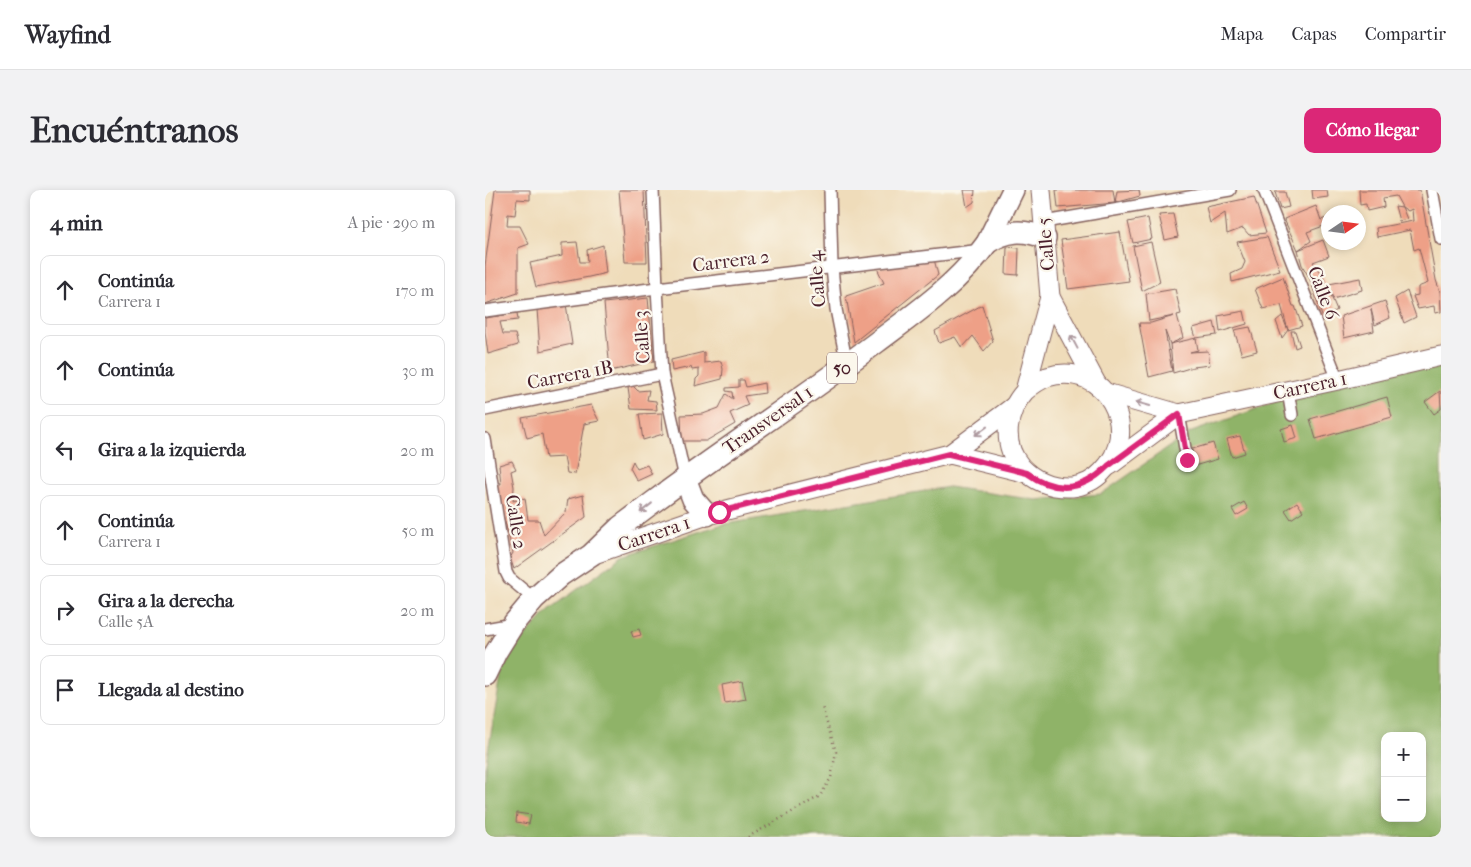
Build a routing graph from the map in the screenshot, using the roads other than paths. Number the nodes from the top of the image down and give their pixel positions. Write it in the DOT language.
graph roads {
  1 [pos="653,190"];
  2 [pos="830,190"];
  3 [pos="1013,190"];
  4 [pos="1041,190"];
  5 [pos="1230,190"];
  6 [pos="1264,190"];
  7 [pos="1432,190"];
  8 [pos="1045,230"];
  9 [pos="1441,240"];
  10 [pos="984,247"];
  11 [pos="832,267"];
  12 [pos="657,288"];
  13 [pos="1050,297"];
  14 [pos="485,311"];
  15 [pos="1441,356"];
  16 [pos="847,365"];
  17 [pos="663,374"];
  18 [pos="1339,380"];
  19 [pos="1101,389"];
  20 [pos="1025,391"];
  21 [pos="1288,391"];
  22 [pos="1013,407"];
  23 [pos="485,410"];
  24 [pos="1179,414"];
  25 [pos="1292,415"];
  26 [pos="485,438"];
  27 [pos="949,454"];
  28 [pos="1187,460"];
  29 [pos="1108,466"];
  30 [pos="1027,473"];
  31 [pos="685,478"];
  32 [pos="707,515"];
  33 [pos="591,555"];
  34 [pos="534,600"];
  35 [pos="514,623"];
  36 [pos="485,630"];
  37 [pos="485,675"];
  1 -- 12 [label="street, Calle 3"];
  2 -- 11 [label="street, Calle 4"];
  3 -- 10 [label="highway, Transversal 1 / 50"];
  4 -- 8 [label="main road, Calle 5 / 50"];
  5 -- 8 [label="street"];
  6 -- 18 [label="street, Calle 6"];
  7 -- 9 [label="street"];
  8 -- 10 [label="highway, Transversal 1"];
  8 -- 13 [label="main road, Calle 5 / 50"];
  10 -- 11 [label="street, Carrera 2"];
  10 -- 16 [label="highway, Transversal 1 / 50"];
  11 -- 12 [label="street, Carrera 2"];
  11 -- 16 [label="street, Calle 4"];
  12 -- 14 [label="street, Carrera 2"];
  12 -- 17 [label="street, Calle 3"];
  19 -- 13 [label="main road, Calle 5 / 50, one-way"];
  13 -- 20 [label="main road, Calle 5 / 50"];
  15 -- 18 [label="main road, Carrera 1"];
  16 -- 31 [label="highway, Transversal 1 / 50"];
  17 -- 23 [label="street, Carrera 1B"];
  17 -- 31 [label="street, Calle 3"];
  18 -- 21 [label="main road, Carrera 1"];
  19 -- 20 [label="main road, 50"];
  24 -- 19 [label="main road, Carrera 1, one-way"];
  19 -- 29 [label="main road, 50"];
  20 -- 22 [label="main road, 50"];
  21 -- 24 [label="main road, Carrera 1"];
  21 -- 25 [label="street"];
  22 -- 27 [label="main road, Carrera 1 / 50, one-way"];
  22 -- 30 [label="main road, 50"];
  24 -- 28 [label="street"];
  24 -- 29 [label="main road, Carrera 1"];
  26 -- 34 [label="street, Calle 2"];
  27 -- 30 [label="main road, Carrera 1 / 50"];
  27 -- 32 [label="main road, Carrera 1 / 50"];
  29 -- 30 [label="main road, 50"];
  31 -- 32 [label="highway"];
  31 -- 33 [label="highway, Transversal 1 / 50, one-way"];
  32 -- 33 [label="main road, Carrera 1 / 50"];
  33 -- 34 [label="highway, 50"];
  34 -- 35 [label="highway, 50"];
  35 -- 36 [label="street"];
  35 -- 37 [label="highway, 50"];
}
